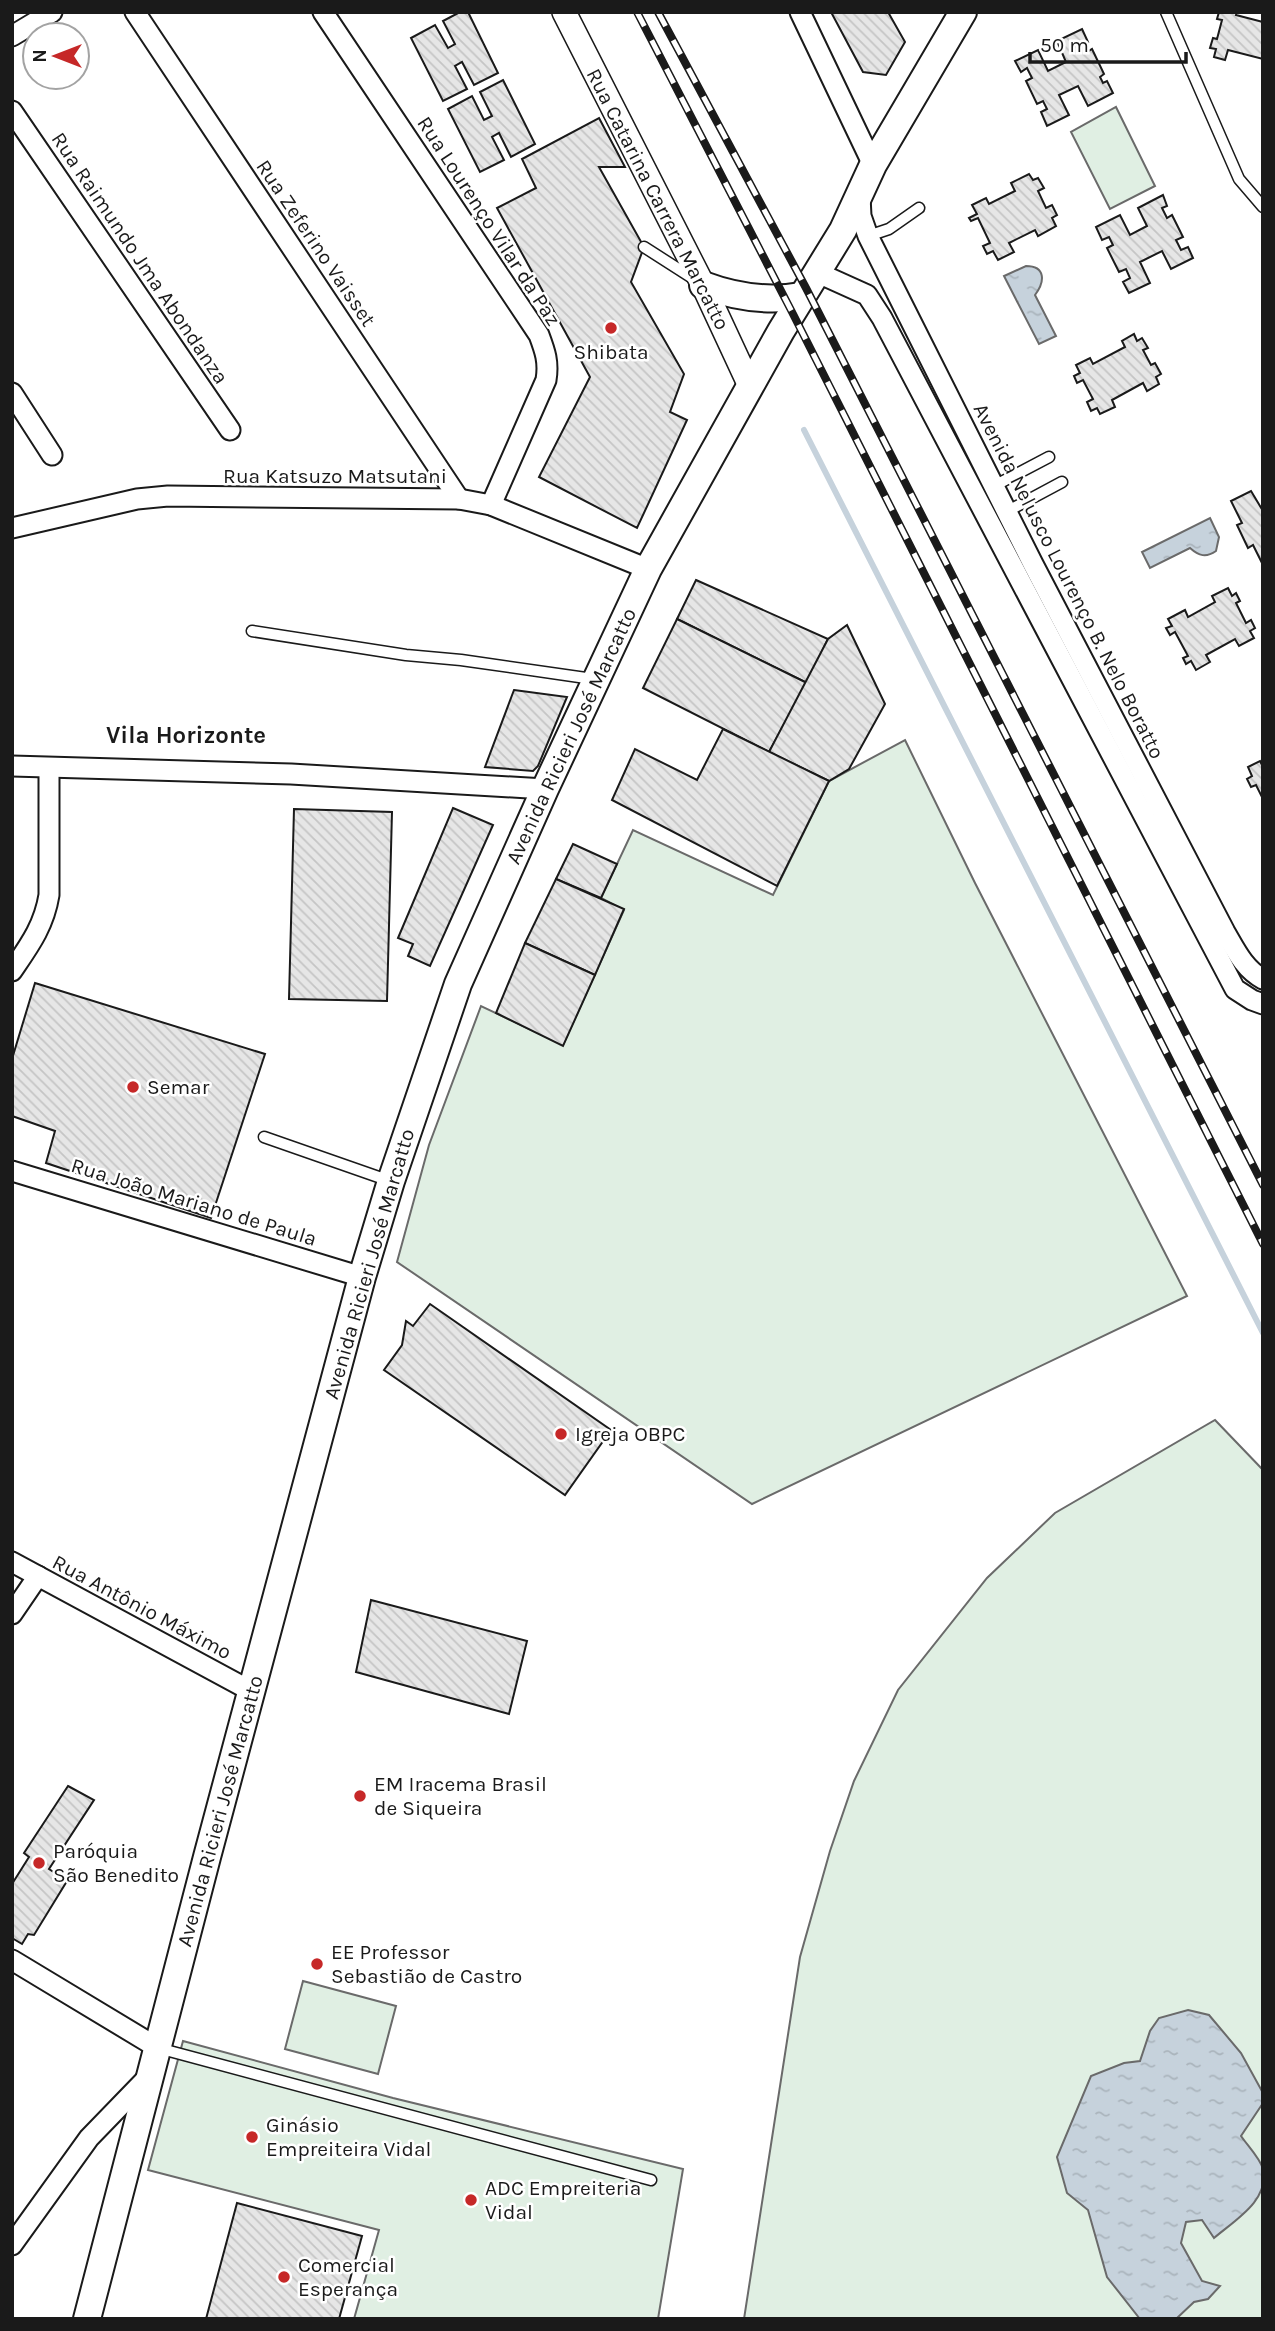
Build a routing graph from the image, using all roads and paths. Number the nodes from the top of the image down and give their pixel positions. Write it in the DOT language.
graph roads {
  1 [pos="52,12"];
  2 [pos="135,12"];
  3 [pos="323,12"];
  4 [pos="564,12"];
  5 [pos="800,12"];
  6 [pos="963,12"];
  7 [pos="1166,12"];
  8 [pos="12,36"];
  9 [pos="12,111"];
  10 [pos="873,164"];
  11 [pos="861,192"];
  12 [pos="1263,207"];
  13 [pos="919,208"];
  14 [pos="868,236"];
  15 [pos="644,247"];
  16 [pos="816,272"];
  17 [pos="703,285"];
  18 [pos="801,296"];
  19 [pos="750,386"];
  20 [pos="12,393"];
  21 [pos="230,430"];
  22 [pos="52,455"];
  23 [pos="1049,457"];
  24 [pos="1062,482"];
  25 [pos="994,486"];
  26 [pos="459,499"];
  27 [pos="491,505"];
  28 [pos="1006,512"];
  29 [pos="12,528"];
  30 [pos="1025,568"];
  31 [pos="648,569"];
  32 [pos="252,631"];
  33 [pos="597,680"];
  34 [pos="12,766"];
  35 [pos="49,768"];
  36 [pos="545,789"];
  37 [pos="12,971"];
  38 [pos="1263,979"];
  39 [pos="1257,1002"];
  40 [pos="264,1137"];
  41 [pos="12,1171"];
  42 [pos="391,1181"];
  43 [pos="362,1277"];
  44 [pos="12,1562"];
  45 [pos="38,1576"];
  46 [pos="12,1614"];
  47 [pos="251,1691"];
  48 [pos="12,1960"];
  49 [pos="155,2061"];
  50 [pos="650,2180"];
  51 [pos="12,2245"];
  52 [pos="87,2319"];
  1 -- 8 [label="street"];
  2 -- 26 [label="street, Rua Zeferino Vaisset"];
  3 -- 27 [label="street, Rua Lourenço Vilar da Paz"];
  4 -- 17 [label="street, Rua Catarina Carrera Marcatto"];
  5 -- 10 [label="street"];
  6 -- 10 [label="main road, Avenida Ricieri José Marcatto"];
  7 -- 12 [label="lane"];
  9 -- 21 [label="street, Rua Raimundo Jma Abondanza"];
  10 -- 11 [label="main road, Avenida Ricieri José Marcatto"];
  10 -- 16 [label="main road, Avenida Ricieri José Marcatto"];
  11 -- 14 [label="street, Avenida Nelusco Lourenço B. Nelo Boratto"];
  11 -- 16 [label="main road, Avenida Ricieri José Marcatto"];
  13 -- 14 [label="lane"];
  14 -- 25 [label="street, Avenida Nelusco Lourenço B. Nelo Boratto"];
  15 -- 17 [label="lane"];
  16 -- 18 [label="main road, Avenida Ricieri José Marcatto"];
  16 -- 30 [label="street, Avenida Nelusco Lourenço B. Nelo Boratto"];
  17 -- 18 [label="main road"];
  17 -- 19 [label="street, Rua Catarina Carrera Marcatto"];
  18 -- 19 [label="main road, Avenida Ricieri José Marcatto"];
  19 -- 31 [label="main road, Avenida Ricieri José Marcatto"];
  20 -- 22 [label="street"];
  23 -- 25 [label="lane"];
  24 -- 28 [label="lane"];
  25 -- 28 [label="street, Avenida Nelusco Lourenço B. Nelo Boratto"];
  26 -- 27 [label="street, Rua Katsuzo Matsutani"];
  26 -- 29 [label="street, Rua Katsuzo Matsutani"];
  27 -- 31 [label="street, Rua Katsuzo Matsutani"];
  28 -- 30 [label="street, Avenida Nelusco Lourenço B. Nelo Boratto"];
  30 -- 38 [label="street, Avenida Nelusco Lourenço B. Nelo Boratto"];
  30 -- 39 [label="street, Avenida Nelusco Lourenço B. Nelo Boratto"];
  31 -- 33 [label="main road, Avenida Ricieri José Marcatto"];
  32 -- 33 [label="lane"];
  33 -- 36 [label="main road, Avenida Ricieri José Marcatto"];
  34 -- 35 [label="street"];
  35 -- 36 [label="street"];
  35 -- 37 [label="street"];
  36 -- 42 [label="main road, Avenida Ricieri José Marcatto"];
  40 -- 42 [label="lane"];
  41 -- 43 [label="street, Rua João Mariano de Paula"];
  42 -- 43 [label="main road, Avenida Ricieri José Marcatto"];
  43 -- 47 [label="main road, Avenida Ricieri José Marcatto"];
  44 -- 45 [label="street, Rua Antônio Máximo"];
  45 -- 46 [label="street"];
  45 -- 47 [label="street, Rua Antônio Máximo"];
  47 -- 49 [label="main road, Avenida Ricieri José Marcatto"];
  48 -- 49 [label="street"];
  49 -- 50 [label="lane"];
  49 -- 51 [label="street"];
  49 -- 52 [label="main road, Avenida Ricieri José Marcatto"];
}
